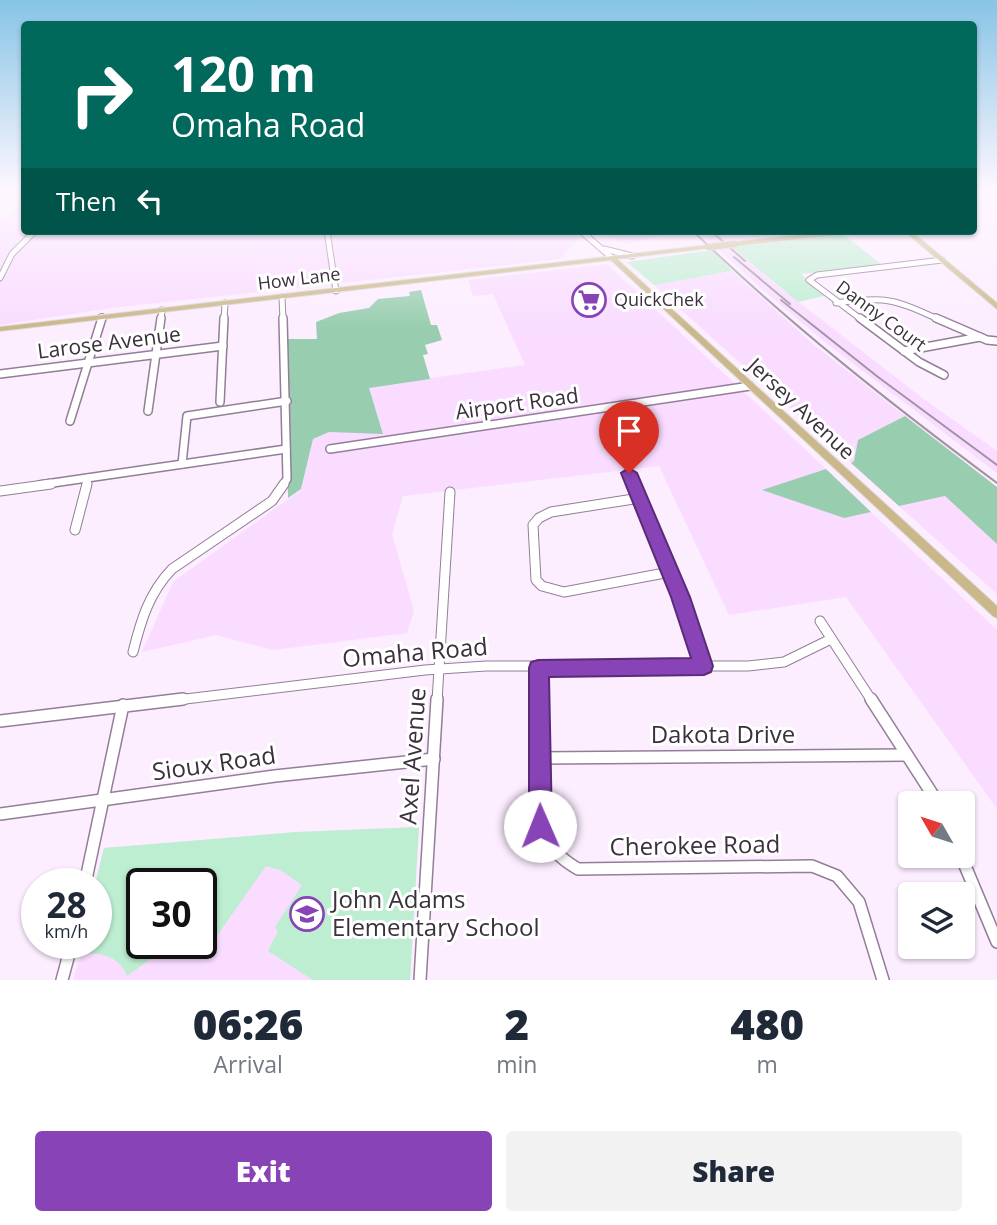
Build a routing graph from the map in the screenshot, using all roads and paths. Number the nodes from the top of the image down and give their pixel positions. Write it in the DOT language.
graph roads {
  1 [pos="29,237"];
  2 [pos="328,237"];
  3 [pos="588,237"];
  4 [pos="801,237"];
  5 [pos="914,237"];
  6 [pos="599,247"];
  7 [pos="632,256"];
  8 [pos="611,258"];
  9 [pos="942,260"];
  10 [pos="590,261"];
  11 [pos="626,271"];
  12 [pos="0,278"];
  13 [pos="336,290"];
  14 [pos="282,297"];
  15 [pos="225,303"];
  16 [pos="836,303"];
  17 [pos="997,307"];
  18 [pos="162,310"];
  19 [pos="102,317"];
  20 [pos="0,329"];
  21 [pos="980,337"];
  22 [pos="997,341"];
  23 [pos="223,346"];
  24 [pos="904,351"];
  25 [pos="156,355"];
  26 [pos="88,363"];
  27 [pos="0,374"];
  28 [pos="944,375"];
  29 [pos="750,386"];
  30 [pos="287,401"];
  31 [pos="220,402"];
  32 [pos="148,411"];
  33 [pos="70,421"];
  34 [pos="286,449"];
  35 [pos="330,449"];
  36 [pos="181,464"];
  37 [pos="629,473"];
  38 [pos="88,478"];
  39 [pos="0,491"];
  40 [pos="450,492"];
  41 [pos="639,498"];
  42 [pos="75,530"];
  43 [pos="670,572"];
  44 [pos="997,613"];
  45 [pos="820,621"];
  46 [pos="831,639"];
  47 [pos="134,652"];
  48 [pos="704,666"];
  49 [pos="538,668"];
  50 [pos="439,669"];
  51 [pos="122,705"];
  52 [pos="0,722"];
  53 [pos="906,755"];
  54 [pos="540,758"];
  55 [pos="434,760"];
  56 [pos="930,791"];
  57 [pos="103,800"];
  58 [pos="0,814"];
  59 [pos="88,868"];
  60 [pos="966,868"];
  61 [pos="997,942"];
  62 [pos="68,959"];
  63 [pos="62,980"];
  64 [pos="420,980"];
  65 [pos="883,980"];
  1 -- 12 [label="street"];
  2 -- 13 [label="street"];
  3 -- 6 [label="street, Jersey Avenue"];
  4 -- 7 [label="main road, How Lane, bridge"];
  5 -- 9 [label="main road"];
  6 -- 7 [label="street"];
  6 -- 8 [label="street, Jersey Avenue"];
  6 -- 10 [label="street"];
  7 -- 8 [label="main road, How Lane"];
  7 -- 11 [label="main road"];
  8 -- 10 [label="main road, How Lane"];
  8 -- 11 [label="main road, Jersey Avenue"];
  9 -- 16 [label="street, Danny Court"];
  9 -- 17 [label="main road"];
  10 -- 11 [label="main road"];
  10 -- 13 [label="main road, How Lane"];
  11 -- 29 [label="main road, Jersey Avenue"];
  13 -- 14 [label="main road, How Lane"];
  14 -- 15 [label="main road, How Lane"];
  14 -- 30 [label="street"];
  15 -- 18 [label="main road, How Lane"];
  15 -- 23 [label="street"];
  16 -- 21 [label="street"];
  16 -- 24 [label="street, Danny Court"];
  18 -- 19 [label="main road, How Lane"];
  18 -- 25 [label="street"];
  19 -- 20 [label="main road, How Lane"];
  19 -- 26 [label="street"];
  21 -- 22 [label="street"];
  21 -- 24 [label="street"];
  23 -- 25 [label="street, Larose Avenue"];
  23 -- 31 [label="street"];
  24 -- 28 [label="street, Danny Court"];
  25 -- 26 [label="street, Larose Avenue"];
  25 -- 32 [label="street"];
  26 -- 27 [label="street, Larose Avenue"];
  26 -- 33 [label="street"];
  29 -- 35 [label="street, Airport Road"];
  29 -- 44 [label="main road, Jersey Avenue"];
  30 -- 34 [label="street"];
  30 -- 36 [label="street"];
  34 -- 36 [label="street"];
  34 -- 47 [label="street"];
  36 -- 38 [label="street"];
  37 -- 41 [label="street"];
  38 -- 39 [label="street"];
  38 -- 42 [label="street"];
  40 -- 50 [label="street, Axel Avenue"];
  41 -- 43 [label="street"];
  41 -- 43 [label="street"];
  43 -- 48 [label="street"];
  45 -- 46 [label="street"];
  46 -- 48 [label="street, Omaha Road"];
  46 -- 53 [label="street"];
  48 -- 49 [label="street, Omaha Road"];
  49 -- 50 [label="street, Omaha Road"];
  49 -- 54 [label="street"];
  50 -- 51 [label="street, Omaha Road"];
  50 -- 55 [label="street, Axel Avenue"];
  51 -- 52 [label="street, Omaha Road"];
  51 -- 57 [label="street"];
  53 -- 54 [label="street, Dakota Drive"];
  53 -- 56 [label="street"];
  54 -- 65 [label="street, Cherokee Road"];
  55 -- 57 [label="street, Sioux Road"];
  55 -- 64 [label="street, Axel Avenue"];
  57 -- 58 [label="street, Sioux Road"];
  57 -- 59 [label="street"];
  60 -- 61 [label="street"];
  62 -- 63 [label="street"];
}
